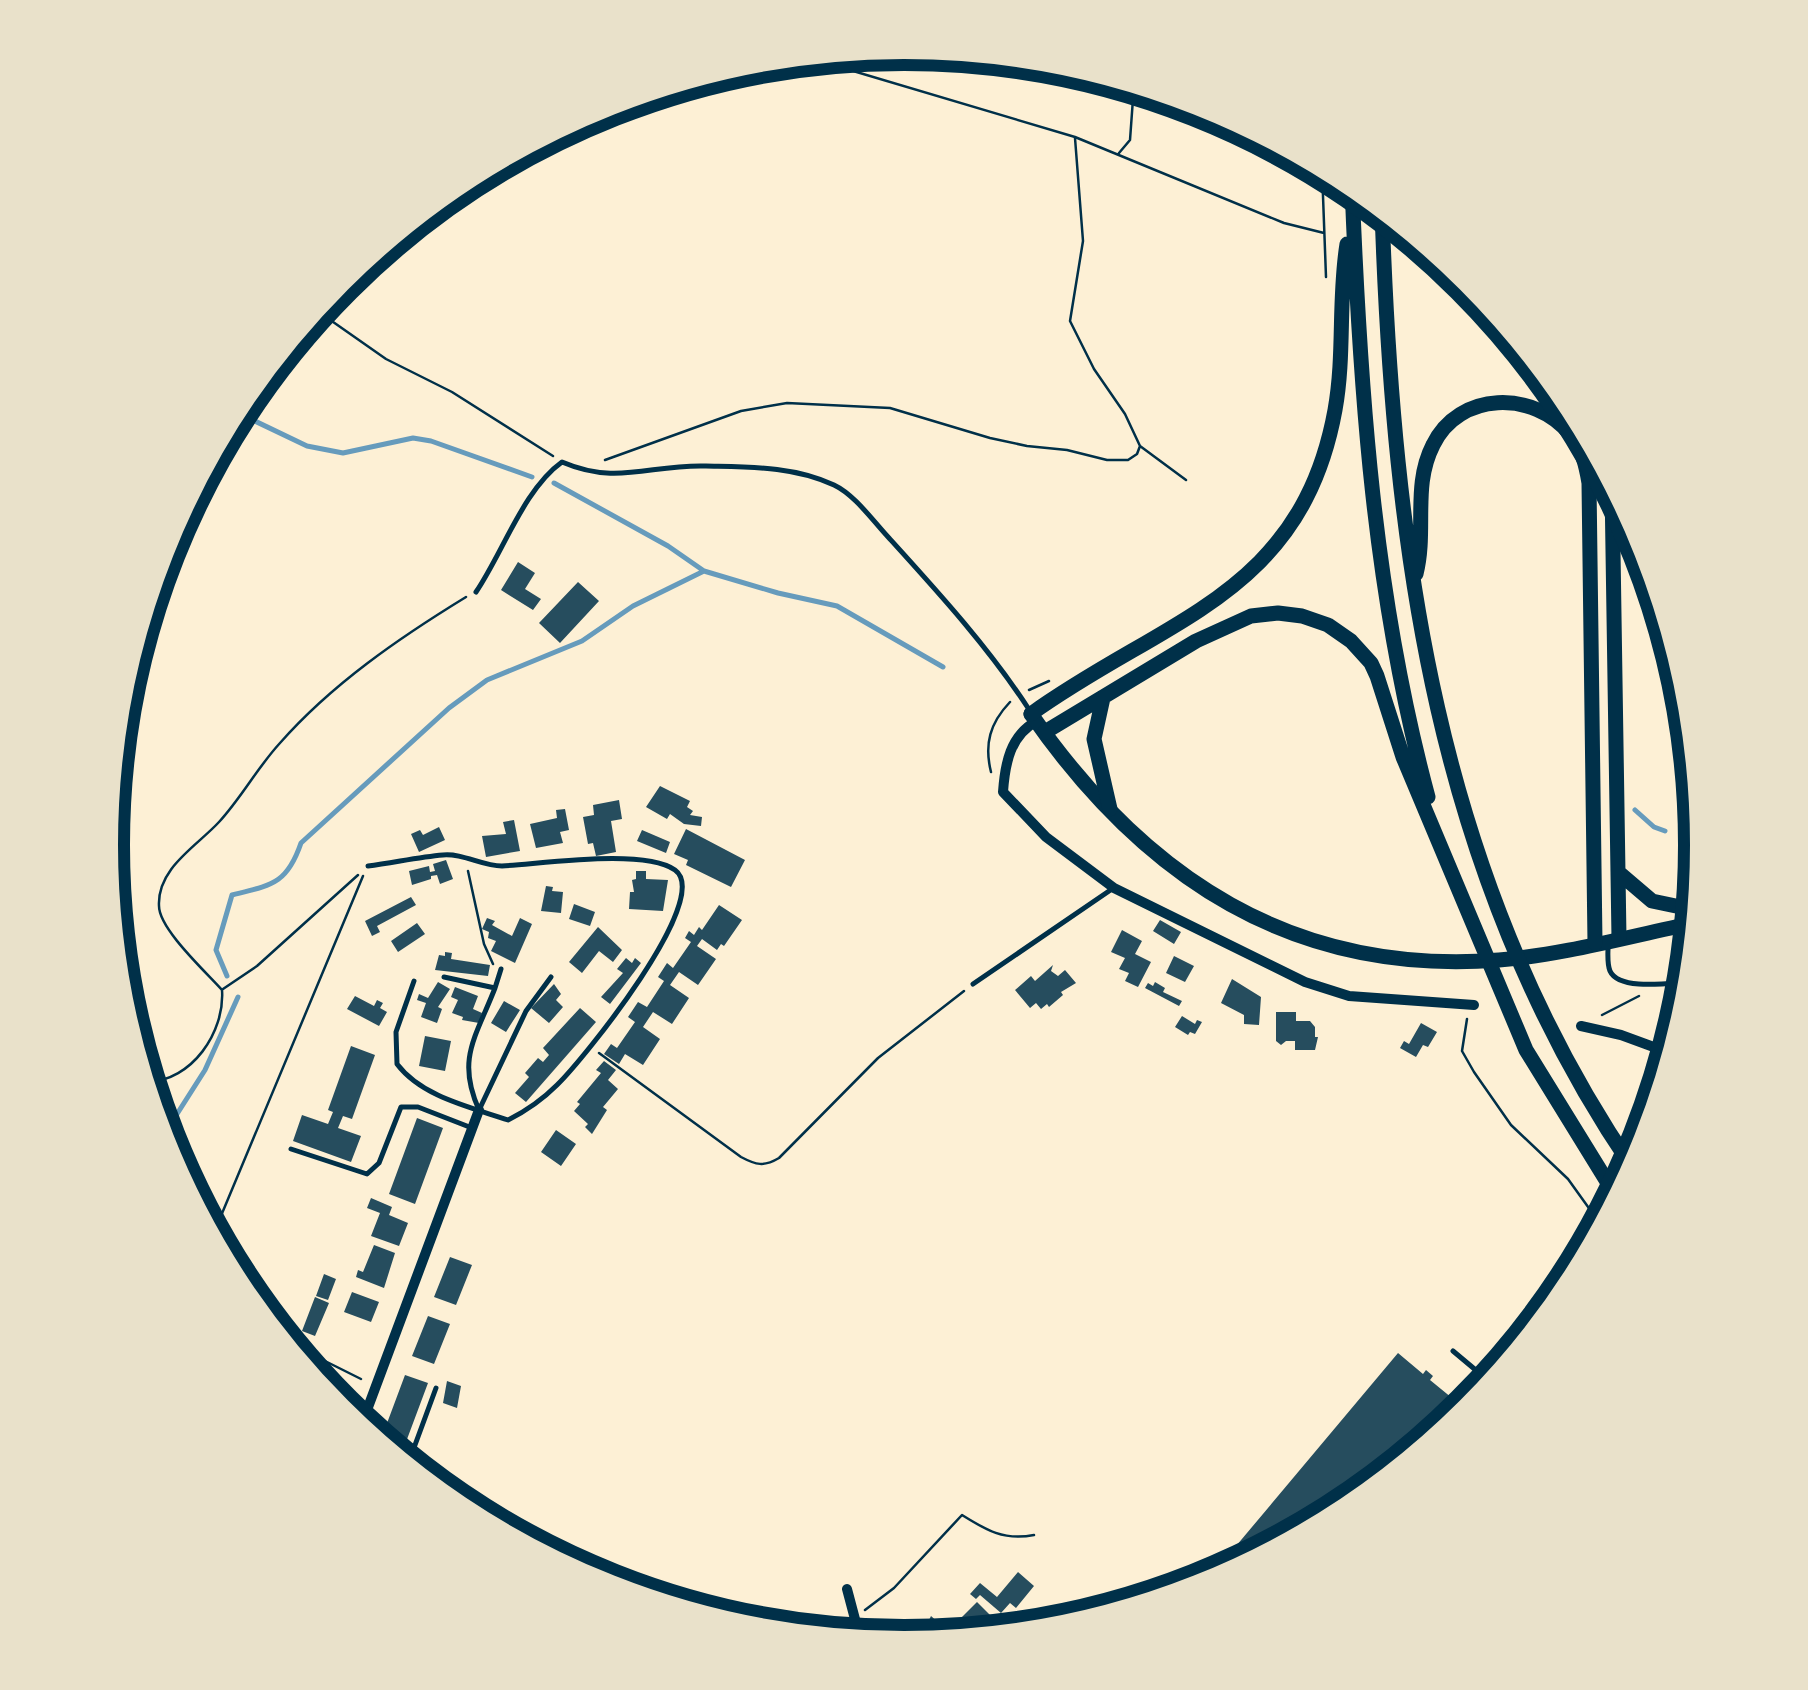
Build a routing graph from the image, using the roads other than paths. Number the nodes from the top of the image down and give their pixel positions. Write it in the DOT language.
graph roads {
  1 [pos="1353,210"];
  2 [pos="1383,229"];
  3 [pos="1562,426"];
  4 [pos="1585,465"];
  5 [pos="1613,519"];
  6 [pos="1412,587"];
  7 [pos="476,592"];
  8 [pos="1103,698"];
  9 [pos="1038,722"];
  10 [pos="1110,810"];
  11 [pos="1444,854"];
  12 [pos="368,866"];
  13 [pos="1618,872"];
  14 [pos="1114,888"];
  15 [pos="1681,907"];
  16 [pos="1679,926"];
  17 [pos="1607,941"];
  18 [pos="500,969"];
  19 [pos="444,976"];
  20 [pos="551,977"];
  21 [pos="414,981"];
  22 [pos="1671,983"];
  23 [pos="972,984"];
  24 [pos="495,988"];
  25 [pos="1474,1005"];
  26 [pos="1581,1026"];
  27 [pos="1657,1048"];
  28 [pos="479,1110"];
  29 [pos="472,1128"];
  30 [pos="292,1149"];
  31 [pos="1622,1150"];
  32 [pos="1607,1182"];
  33 [pos="1453,1351"];
  34 [pos="1478,1372"];
  35 [pos="436,1388"];
  36 [pos="367,1410"];
  37 [pos="413,1450"];
  38 [pos="847,1589"];
  39 [pos="856,1623"];
  1 -- 9 [label="main road"];
  1 -- 11 [label="main road"];
  2 -- 6 [label="main road"];
  3 -- 6 [label="main road"];
  4 -- 17 [label="main road"];
  5 -- 13 [label="main road"];
  6 -- 31 [label="main road"];
  7 -- 9 [label="lane"];
  8 -- 9 [label="main road"];
  8 -- 10 [label="main road"];
  8 -- 11 [label="main road"];
  9 -- 10 [label="main road"];
  9 -- 14 [label="street"];
  10 -- 17 [label="main road"];
  11 -- 32 [label="main road"];
  12 -- 28 [label="lane"];
  13 -- 15 [label="main road"];
  13 -- 17 [label="main road"];
  14 -- 23 [label="lane"];
  14 -- 25 [label="street"];
  16 -- 17 [label="main road"];
  17 -- 22 [label="lane"];
  18 -- 24 [label="lane"];
  19 -- 24 [label="lane"];
  20 -- 28 [label="lane"];
  21 -- 28 [label="lane"];
  24 -- 28 [label="lane"];
  26 -- 27 [label="street"];
  28 -- 29 [label="street"];
  29 -- 30 [label="lane"];
  29 -- 36 [label="street"];
  33 -- 34 [label="lane"];
  35 -- 37 [label="lane"];
  38 -- 39 [label="street"];
}
